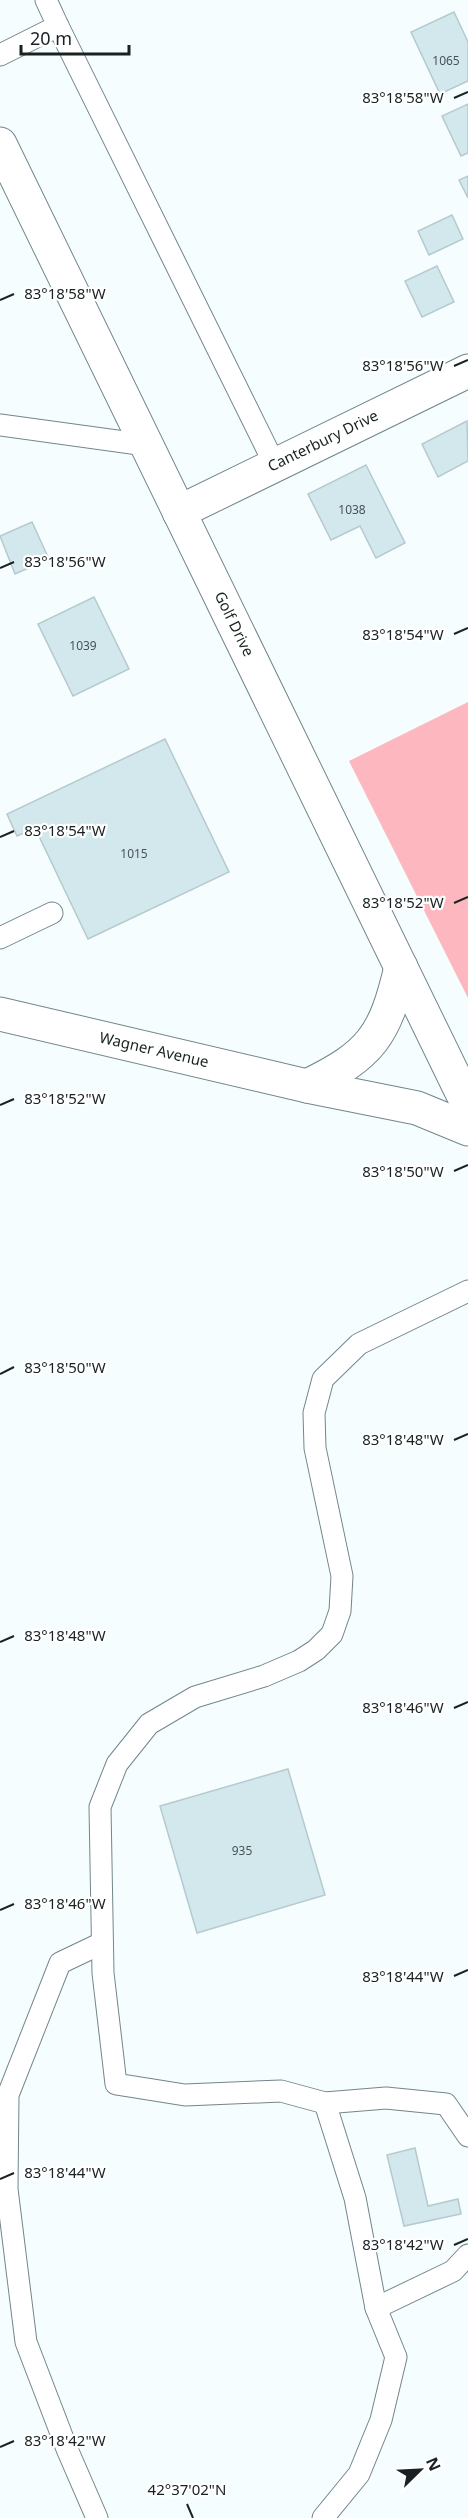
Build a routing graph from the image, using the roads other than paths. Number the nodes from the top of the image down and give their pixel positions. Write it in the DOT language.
graph roads {
  1 [pos="46,0"];
  2 [pos="58,26"];
  3 [pos="0,55"];
  4 [pos="0,144"];
  5 [pos="468,371"];
  6 [pos="0,425"];
  7 [pos="146,445"];
  8 [pos="275,465"];
  9 [pos="179,512"];
  10 [pos="52,913"];
  11 [pos="0,938"];
  12 [pos="401,967"];
  13 [pos="0,1014"];
  14 [pos="307,1086"];
  15 [pos="468,1105"];
  16 [pos="468,1129"];
  17 [pos="468,1291"];
  18 [pos="102,1943"];
  19 [pos="325,2103"];
  20 [pos="468,2136"];
  21 [pos="468,2255"];
  22 [pos="376,2308"];
  23 [pos="98,2518"];
  24 [pos="323,2518"];
  1 -- 2 [label="lane"];
  2 -- 3 [label="lane"];
  2 -- 8 [label="lane"];
  4 -- 7 [label="street, Golf Drive"];
  5 -- 8 [label="street, Canterbury Drive"];
  6 -- 7 [label="lane"];
  7 -- 9 [label="street, Golf Drive"];
  8 -- 9 [label="street, Canterbury Drive"];
  9 -- 12 [label="street, Golf Drive"];
  10 -- 11 [label="lane"];
  12 -- 14 [label="street"];
  12 -- 15 [label="street, Golf Drive"];
  13 -- 14 [label="street, Wagner Avenue"];
  14 -- 16 [label="street, Wagner Avenue"];
  17 -- 18 [label="lane"];
  18 -- 19 [label="lane"];
  18 -- 23 [label="lane"];
  19 -- 20 [label="lane"];
  19 -- 22 [label="lane"];
  21 -- 22 [label="lane"];
  22 -- 24 [label="lane"];
}
